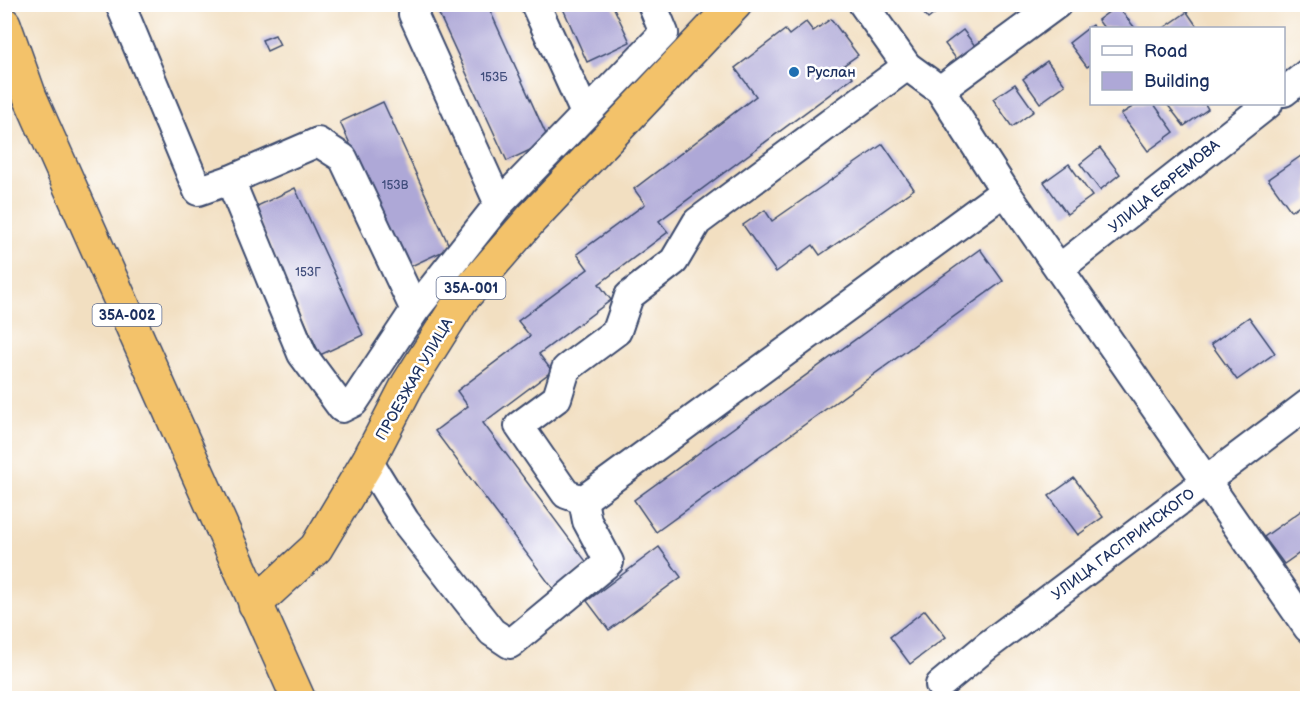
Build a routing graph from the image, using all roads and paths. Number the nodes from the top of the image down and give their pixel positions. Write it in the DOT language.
graph roads {
  1 [pos="120,4"];
  2 [pos="418,4"];
  3 [pos="535,4"];
  4 [pos="652,4"];
  5 [pos="735,4"];
  6 [pos="863,4"];
  7 [pos="1057,4"];
  8 [pos="4,24"];
  9 [pos="907,66"];
  10 [pos="1308,73"];
  11 [pos="940,90"];
  12 [pos="1285,91"];
  13 [pos="1267,105"];
  14 [pos="585,113"];
  15 [pos="230,180"];
  16 [pos="1005,191"];
  17 [pos="499,204"];
  18 [pos="1060,268"];
  19 [pos="415,310"];
  20 [pos="1308,404"];
  21 [pos="368,461"];
  22 [pos="1206,482"];
  23 [pos="583,500"];
  24 [pos="255,604"];
  25 [pos="1308,628"];
  26 [pos="940,685"];
  27 [pos="298,699"];
  1 -- 15 [label="street"];
  2 -- 17 [label="street"];
  3 -- 14 [label="street"];
  4 -- 14 [label="street"];
  5 -- 21 [label="highway, ПРОЕЗЖАЯ УЛИЦА / 35А-001"];
  6 -- 9 [label="street"];
  7 -- 11 [label="street"];
  8 -- 24 [label="highway, 35А-002"];
  9 -- 11 [label="street"];
  9 -- 23 [label="street"];
  10 -- 12 [label="street"];
  11 -- 16 [label="street"];
  13 -- 18 [label="street, УЛИЦА ЕФРЕМОВА"];
  14 -- 17 [label="street"];
  15 -- 19 [label="street"];
  15 -- 19 [label="street"];
  16 -- 18 [label="street"];
  16 -- 23 [label="street"];
  17 -- 19 [label="street"];
  18 -- 22 [label="street"];
  20 -- 22 [label="street, УЛИЦА ГАСПРИНСКОГО"];
  21 -- 23 [label="street"];
  21 -- 24 [label="highway, ПРОЕЗЖАЯ УЛИЦА / 35А-001"];
  22 -- 25 [label="street"];
  22 -- 26 [label="street, УЛИЦА ГАСПРИНСКОГО"];
  24 -- 27 [label="highway, 35А-002"];
}
